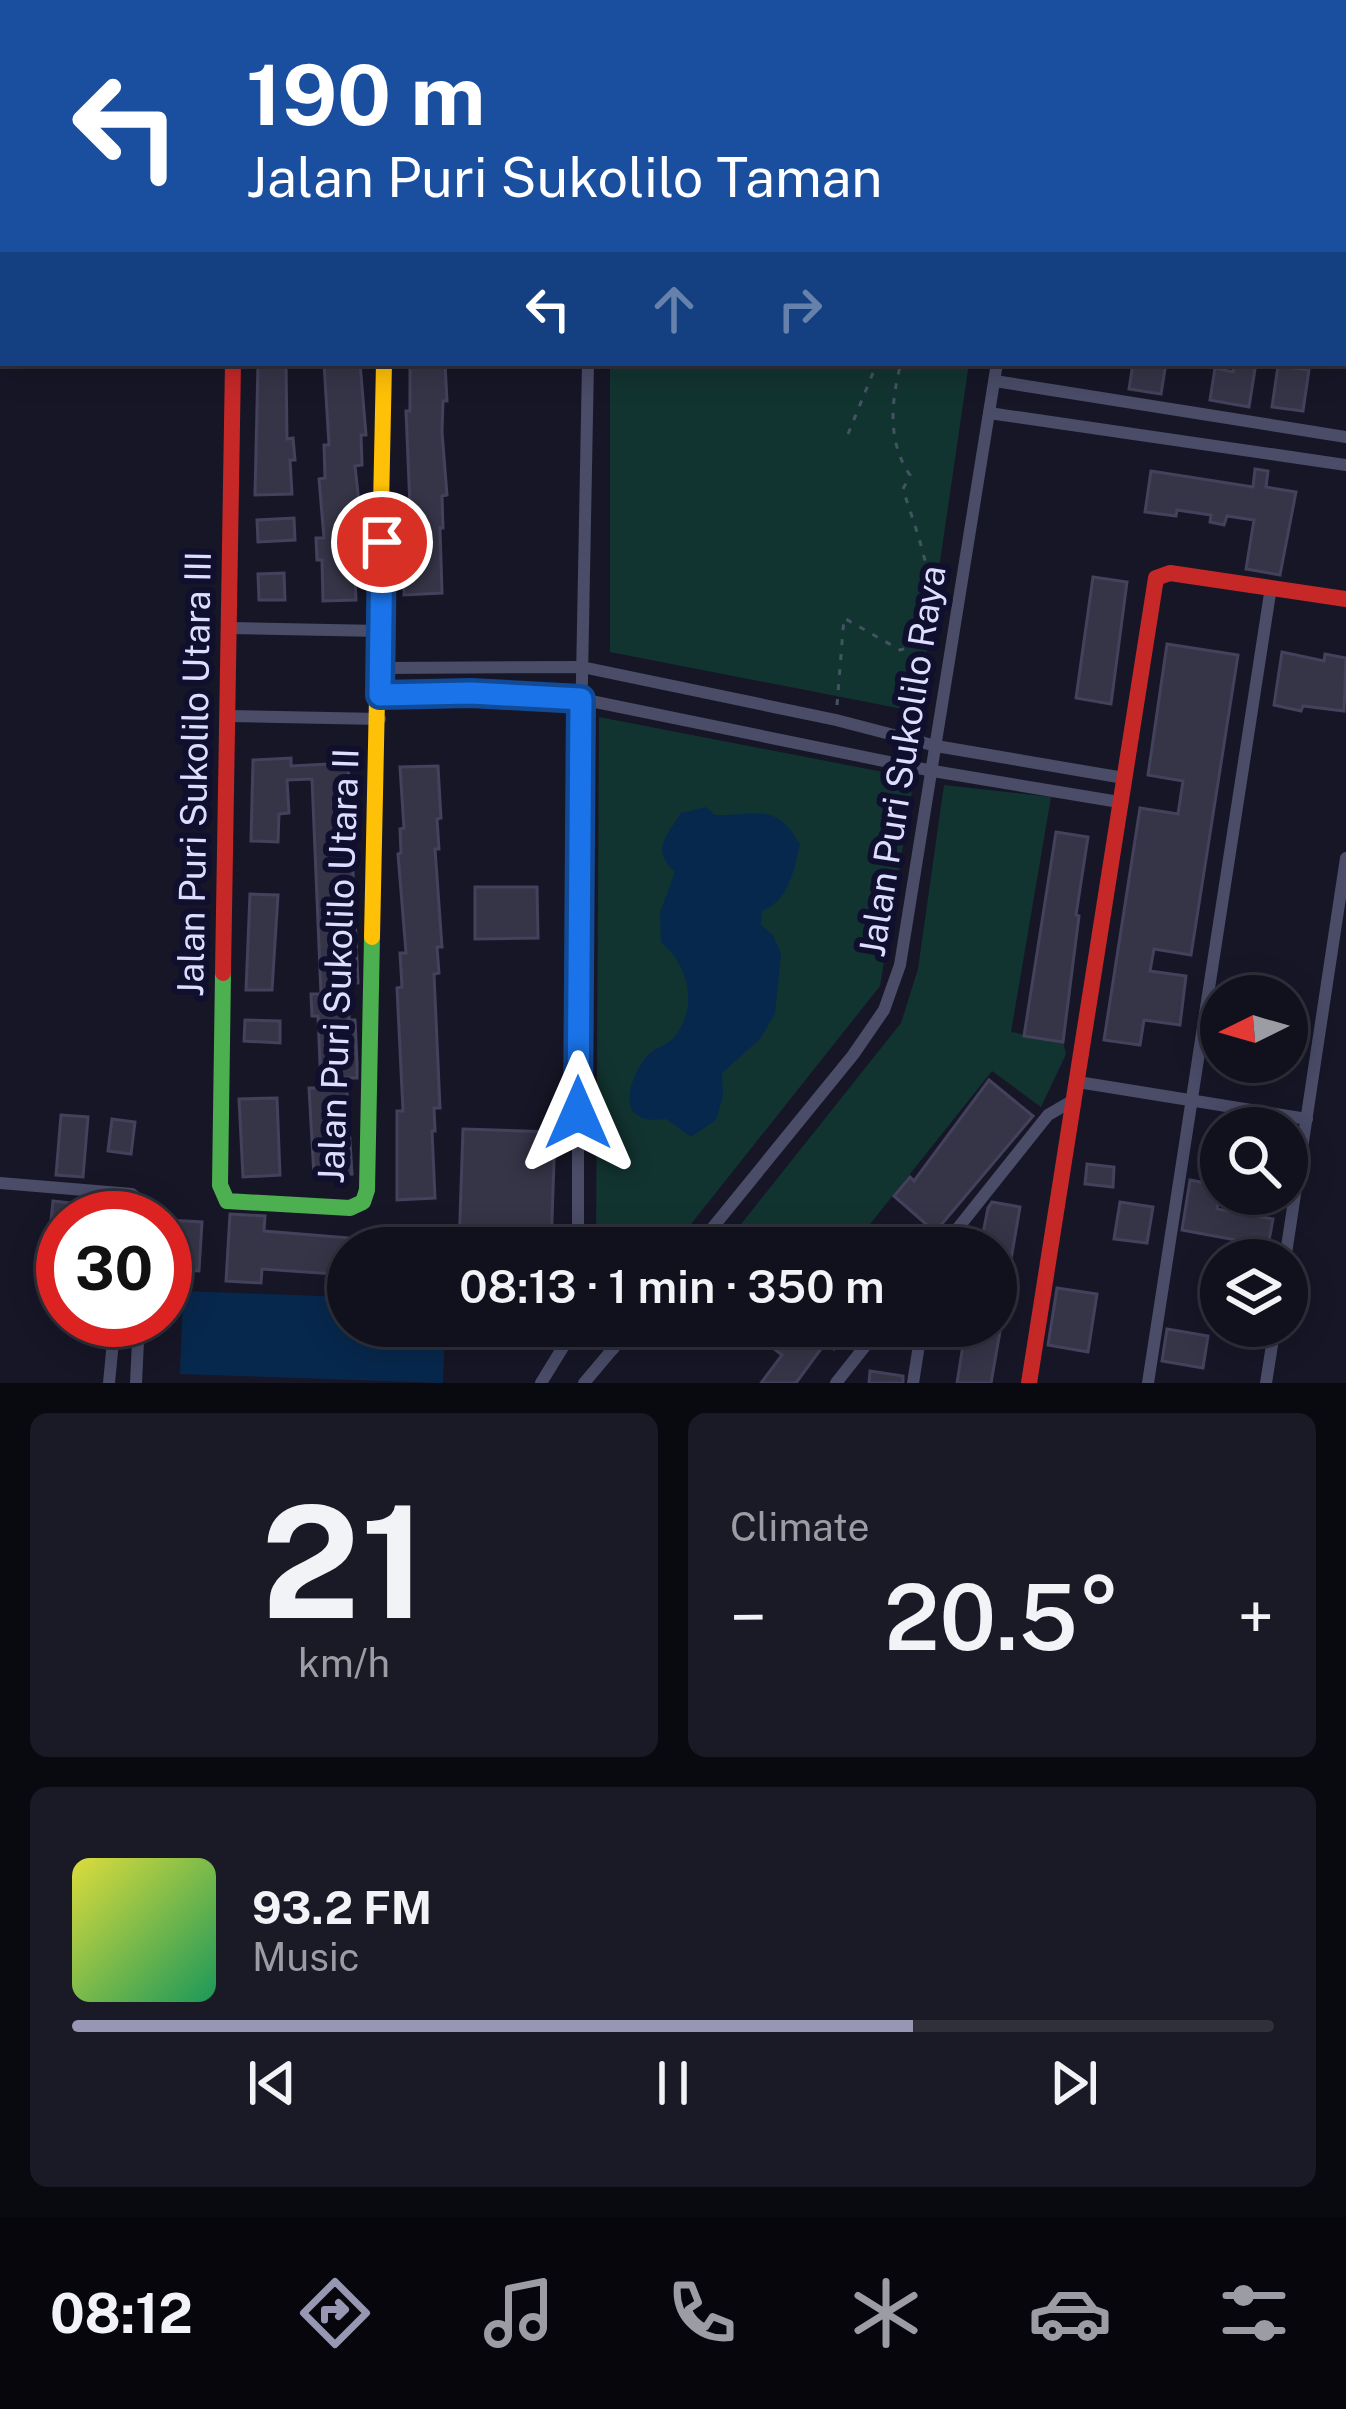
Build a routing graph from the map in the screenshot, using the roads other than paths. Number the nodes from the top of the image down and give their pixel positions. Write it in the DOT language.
graph roads {
  1 [pos="233,366"];
  2 [pos="384,366"];
  3 [pos="588,366"];
  4 [pos="997,366"];
  5 [pos="994,382"];
  6 [pos="1087,398"];
  7 [pos="989,413"];
  8 [pos="1083,424"];
  9 [pos="1346,437"];
  10 [pos="1346,465"];
  11 [pos="1271,587"];
  12 [pos="1346,599"];
  13 [pos="230,628"];
  14 [pos="381,631"];
  15 [pos="582,667"];
  16 [pos="380,668"];
  17 [pos="491,668"];
  18 [pos="490,694"];
  19 [pos="380,695"];
  20 [pos="581,699"];
  21 [pos="745,700"];
  22 [pos="228,716"];
  23 [pos="380,719"];
  24 [pos="737,728"];
  25 [pos="936,746"];
  26 [pos="1021,759"];
  27 [pos="933,770"];
  28 [pos="1016,784"];
  29 [pos="1121,790"];
  30 [pos="1346,858"];
  31 [pos="1078,1082"];
  32 [pos="1193,1100"];
  33 [pos="1072,1101"];
  34 [pos="1235,1107"];
  35 [pos="1308,1107"];
  36 [pos="0,1183"];
  37 [pos="96,1191"];
  38 [pos="354,1207"];
  39 [pos="578,1227"];
  40 [pos="713,1227"];
  41 [pos="959,1227"];
  42 [pos="112,1347"];
  43 [pos="138,1347"];
  44 [pos="566,1347"];
  45 [pos="610,1347"];
  46 [pos="864,1347"];
  47 [pos="919,1347"];
  48 [pos="1272,1347"];
  49 [pos="613,1349"];
  50 [pos="109,1383"];
  51 [pos="136,1383"];
  52 [pos="542,1383"];
  53 [pos="584,1383"];
  54 [pos="836,1383"];
  55 [pos="913,1383"];
  56 [pos="1029,1383"];
  57 [pos="1148,1383"];
  58 [pos="1266,1383"];
  1 -- 13 [label="street, Jalan Puri Sukolilo Utara III"];
  2 -- 14 [label="street, Jalan Puri Sukolilo Utara II"];
  3 -- 15 [label="street"];
  4 -- 5 [label="street, Jalan Puri Sukolilo Raya"];
  5 -- 6 [label="street"];
  5 -- 7 [label="street, Jalan Puri Sukolilo Raya"];
  6 -- 8 [label="street"];
  6 -- 9 [label="street"];
  7 -- 8 [label="street"];
  7 -- 25 [label="street, Jalan Puri Sukolilo Raya"];
  8 -- 10 [label="street"];
  11 -- 12 [label="street"];
  11 -- 29 [label="street"];
  11 -- 32 [label="street"];
  13 -- 14 [label="street"];
  13 -- 22 [label="street, Jalan Puri Sukolilo Utara III"];
  14 -- 16 [label="street, Jalan Puri Sukolilo Utara II"];
  15 -- 17 [label="street"];
  15 -- 20 [label="street"];
  15 -- 21 [label="street"];
  16 -- 17 [label="street"];
  16 -- 19 [label="street, Jalan Puri Sukolilo Utara II"];
  17 -- 18 [label="street"];
  18 -- 19 [label="street"];
  18 -- 20 [label="street"];
  19 -- 23 [label="street, Jalan Puri Sukolilo Utara II"];
  20 -- 24 [label="street"];
  20 -- 39 [label="street"];
  21 -- 24 [label="street"];
  21 -- 25 [label="street"];
  22 -- 23 [label="street"];
  22 -- 38 [label="street, Jalan Puri Sukolilo Utara III"];
  23 -- 38 [label="street, Jalan Puri Sukolilo Utara II"];
  24 -- 27 [label="street"];
  25 -- 26 [label="street"];
  25 -- 27 [label="street, Jalan Puri Sukolilo Raya"];
  26 -- 28 [label="street"];
  26 -- 29 [label="street"];
  27 -- 28 [label="street"];
  27 -- 40 [label="street, Jalan Puri Sukolilo Raya"];
  28 -- 29 [label="street"];
  29 -- 31 [label="street"];
  30 -- 35 [label="street"];
  31 -- 32 [label="street"];
  31 -- 33 [label="street"];
  32 -- 34 [label="street"];
  32 -- 57 [label="street"];
  33 -- 41 [label="street"];
  33 -- 56 [label="street"];
  36 -- 37 [label="street"];
  42 -- 50 [label="street"];
  43 -- 51 [label="street"];
  44 -- 52 [label="street"];
  45 -- 49 [label="street"];
  46 -- 54 [label="street"];
  47 -- 55 [label="street"];
  48 -- 58 [label="street"];
  49 -- 53 [label="street"];
}
